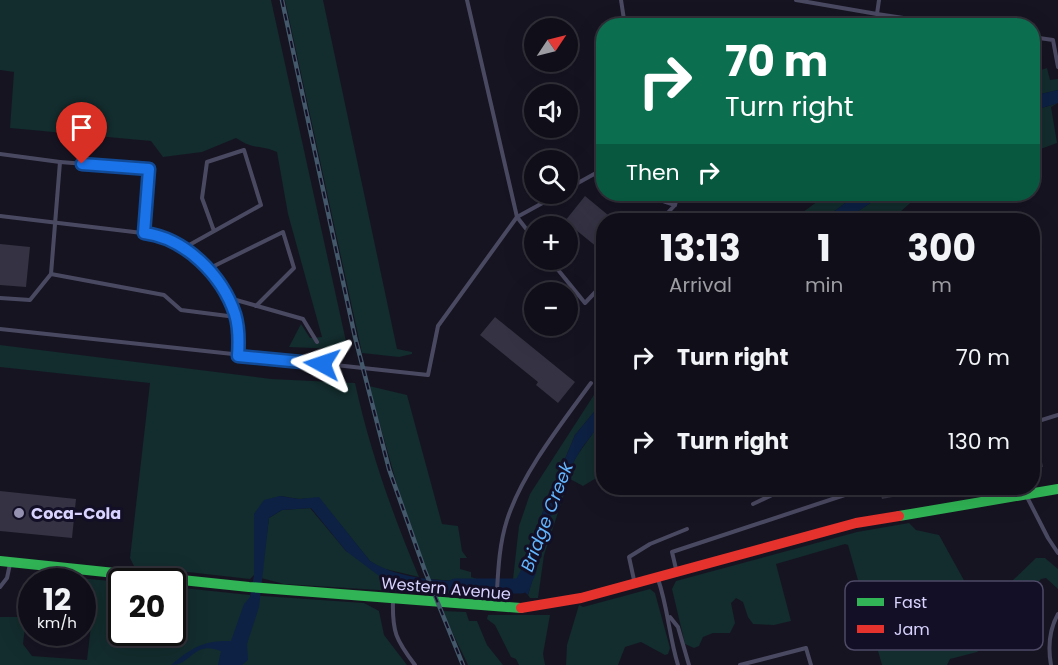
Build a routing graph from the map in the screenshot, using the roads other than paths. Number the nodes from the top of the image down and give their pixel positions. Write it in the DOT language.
graph roads {
  1 [pos="467,0"];
  2 [pos="621,0"];
  3 [pos="796,0"];
  4 [pos="879,0"];
  5 [pos="877,14"];
  6 [pos="624,18"];
  7 [pos="903,18"];
  8 [pos="1040,38"];
  9 [pos="1058,67"];
  10 [pos="0,154"];
  11 [pos="60,162"];
  12 [pos="596,173"];
  13 [pos="578,183"];
  14 [pos="663,201"];
  15 [pos="676,201"];
  16 [pos="541,204"];
  17 [pos="675,205"];
  18 [pos="668,213"];
  19 [pos="0,216"];
  20 [pos="517,217"];
  21 [pos="55,223"];
  22 [pos="524,226"];
  23 [pos="214,231"];
  24 [pos="144,233"];
  25 [pos="182,249"];
  26 [pos="208,270"];
  27 [pos="558,270"];
  28 [pos="51,274"];
  29 [pos="596,291"];
  30 [pos="0,298"];
  31 [pos="229,298"];
  32 [pos="256,306"];
  33 [pos="236,317"];
  34 [pos="0,329"];
  35 [pos="317,342"];
  36 [pos="238,356"];
  37 [pos="591,383"];
  38 [pos="1058,415"];
  39 [pos="1040,421"];
  40 [pos="1058,489"];
  41 [pos="1040,492"];
  42 [pos="773,495"];
  43 [pos="845,495"];
  44 [pos="1020,495"];
  45 [pos="1026,495"];
  46 [pos="753,504"];
  47 [pos="687,529"];
  48 [pos="1058,553"];
  49 [pos="5,561"];
  50 [pos="677,573"];
  51 [pos="658,578"];
  52 [pos="635,584"];
  53 [pos="0,587"];
  54 [pos="393,599"];
  55 [pos="496,608"];
  56 [pos="1058,615"];
  57 [pos="669,616"];
  58 [pos="415,665"];
  59 [pos="678,665"];
  60 [pos="689,665"];
  61 [pos="740,665"];
  62 [pos="811,665"];
  63 [pos="1051,665"];
  1 -- 20 [label="lane"];
  2 -- 6 [label="lane"];
  3 -- 5 [label="lane"];
  4 -- 5 [label="lane"];
  5 -- 7 [label="lane"];
  8 -- 9 [label="lane"];
  10 -- 11 [label="lane"];
  11 -- 21 [label="lane"];
  11 -- 24 [label="lane"];
  12 -- 13 [label="lane"];
  14 -- 17 [label="lane"];
  15 -- 17 [label="lane"];
  16 -- 20 [label="lane"];
  17 -- 18 [label="lane"];
  19 -- 21 [label="lane"];
  20 -- 22 [label="lane"];
  20 -- 36 [label="lane"];
  21 -- 24 [label="lane"];
  21 -- 28 [label="lane"];
  23 -- 23 [label="lane"];
  23 -- 25 [label="lane"];
  24 -- 25 [label="lane"];
  25 -- 26 [label="lane"];
  26 -- 31 [label="lane"];
  26 -- 32 [label="lane"];
  27 -- 29 [label="lane"];
  28 -- 30 [label="lane"];
  28 -- 33 [label="lane"];
  31 -- 32 [label="lane"];
  31 -- 33 [label="lane"];
  32 -- 35 [label="lane"];
  33 -- 36 [label="lane"];
  34 -- 36 [label="lane"];
  37 -- 55 [label="lane"];
  38 -- 39 [label="lane"];
  40 -- 41 [label="street, Western Avenue"];
  42 -- 46 [label="lane"];
  43 -- 50 [label="lane"];
  44 -- 50 [label="street, Western Avenue"];
  45 -- 48 [label="lane"];
  47 -- 52 [label="lane"];
  49 -- 53 [label="lane"];
  49 -- 54 [label="street, Western Avenue"];
  50 -- 51 [label="street, Western Avenue"];
  51 -- 52 [label="street, Western Avenue"];
  51 -- 57 [label="lane"];
  52 -- 55 [label="street, Western Avenue"];
  54 -- 55 [label="street, Western Avenue"];
  54 -- 58 [label="lane"];
  56 -- 63 [label="lane"];
  57 -- 59 [label="lane"];
  57 -- 60 [label="lane"];
  61 -- 62 [label="lane"];
}
